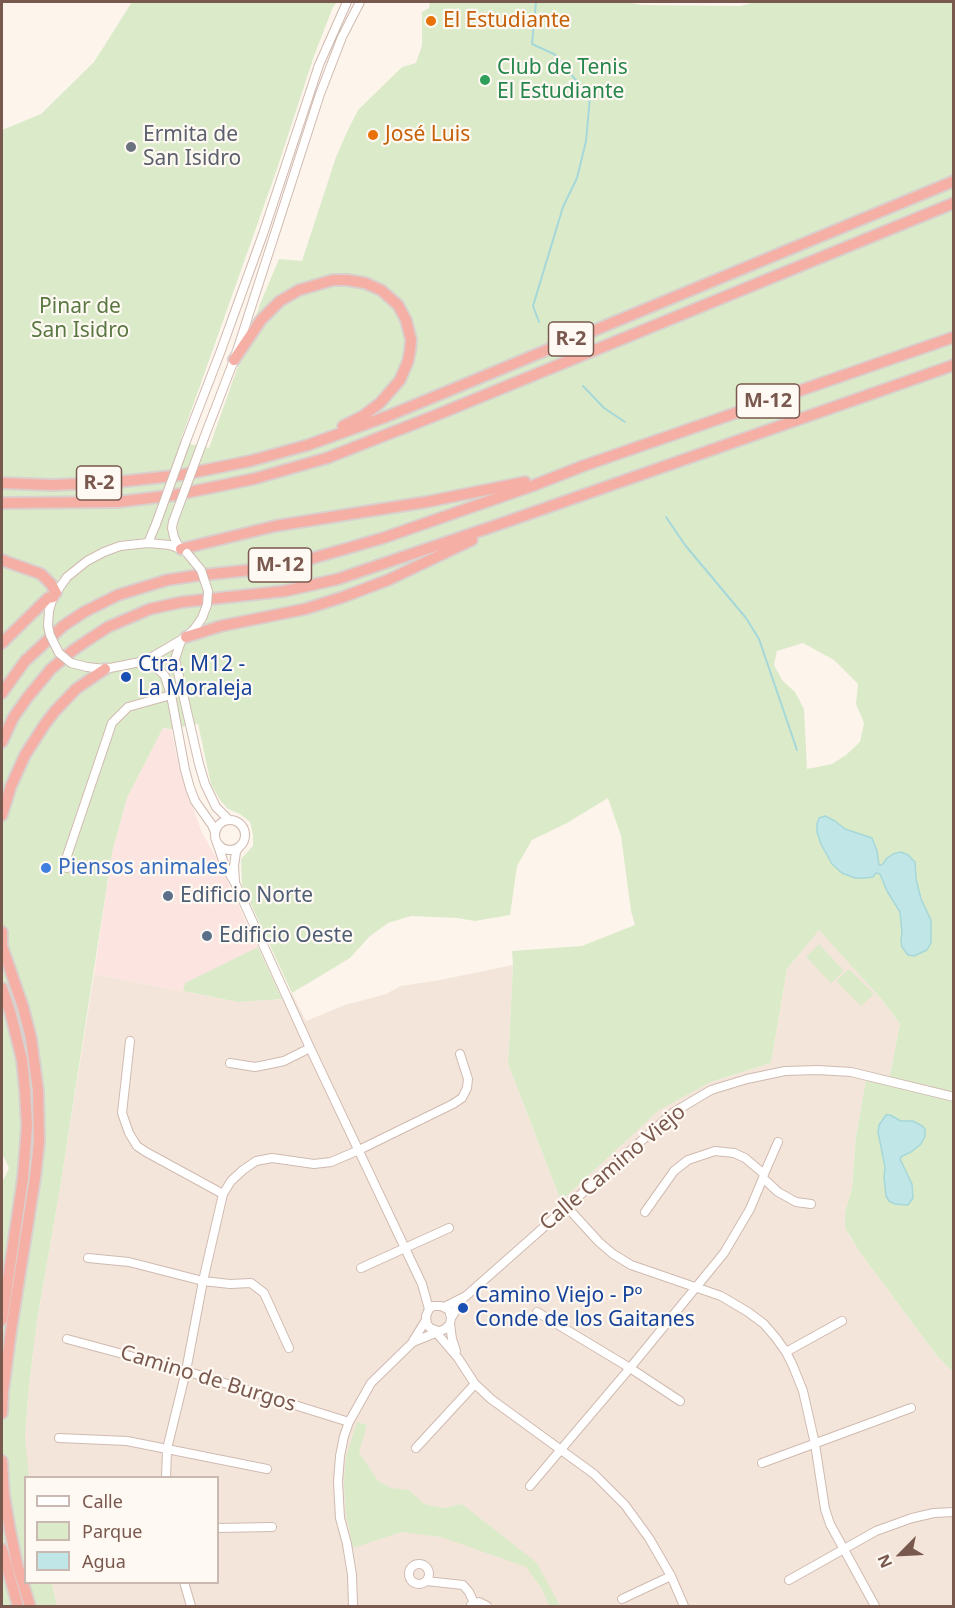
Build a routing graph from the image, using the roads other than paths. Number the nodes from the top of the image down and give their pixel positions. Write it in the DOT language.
graph roads {
  1 [pos="347,2"];
  2 [pos="360,2"];
  3 [pos="954,181"];
  4 [pos="954,203"];
  5 [pos="954,337"];
  6 [pos="234,360"];
  7 [pos="954,365"];
  8 [pos="584,466"];
  9 [pos="181,476"];
  10 [pos="2,483"];
  11 [pos="2,503"];
  12 [pos="500,525"];
  13 [pos="148,543"];
  14 [pos="183,550"];
  15 [pos="2,560"];
  16 [pos="54,595"];
  17 [pos="184,639"];
  18 [pos="2,643"];
  19 [pos="140,662"];
  20 [pos="105,669"];
  21 [pos="2,693"];
  22 [pos="171,695"];
  23 [pos="2,742"];
  24 [pos="2,815"];
  25 [pos="229,820"];
  26 [pos="215,832"];
  27 [pos="217,843"];
  28 [pos="239,847"];
  29 [pos="67,868"];
  30 [pos="235,883"];
  31 [pos="2,932"];
  32 [pos="2,947"];
  33 [pos="2,988"];
  34 [pos="130,1041"];
  35 [pos="310,1048"];
  36 [pos="460,1054"];
  37 [pos="230,1063"];
  38 [pos="954,1097"];
  39 [pos="778,1142"];
  40 [pos="359,1150"];
  41 [pos="763,1176"];
  42 [pos="223,1194"];
  43 [pos="810,1204"];
  44 [pos="566,1206"];
  45 [pos="645,1212"];
  46 [pos="449,1228"];
  47 [pos="405,1248"];
  48 [pos="88,1258"];
  49 [pos="361,1268"];
  50 [pos="203,1281"];
  51 [pos="422,1284"];
  52 [pos="698,1287"];
  53 [pos="466,1296"];
  54 [pos="442,1306"];
  55 [pos="429,1310"];
  56 [pos="537,1312"];
  57 [pos="2,1320"];
  58 [pos="426,1320"];
  59 [pos="451,1321"];
  60 [pos="842,1321"];
  61 [pos="437,1332"];
  62 [pos="67,1338"];
  63 [pos="413,1342"];
  64 [pos="289,1348"];
  65 [pos="786,1352"];
  66 [pos="459,1358"];
  67 [pos="630,1368"];
  68 [pos="186,1371"];
  69 [pos="475,1384"];
  70 [pos="680,1401"];
  71 [pos="911,1408"];
  72 [pos="2,1413"];
  73 [pos="349,1422"];
  74 [pos="58,1438"];
  75 [pos="815,1444"];
  76 [pos="416,1448"];
  77 [pos="167,1449"];
  78 [pos="561,1449"];
  79 [pos="2,1461"];
  80 [pos="762,1463"];
  81 [pos="267,1469"];
  82 [pos="166,1476"];
  83 [pos="530,1486"];
  84 [pos="954,1512"];
  85 [pos="272,1527"];
  86 [pos="219,1528"];
  87 [pos="2,1549"];
  88 [pos="843,1549"];
  89 [pos="671,1576"];
  90 [pos="789,1580"];
  91 [pos="426,1581"];
  92 [pos="185,1584"];
  93 [pos="622,1599"];
  94 [pos="472,1605"];
  95 [pos="18,1606"];
  96 [pos="30,1606"];
  97 [pos="191,1606"];
  98 [pos="353,1606"];
  99 [pos="487,1606"];
  100 [pos="684,1606"];
  101 [pos="875,1606"];
  1 -- 13 [label="street, bridge"];
  2 -- 6 [label="street"];
  3 -- 9 [label="highway, R-2"];
  4 -- 11 [label="highway, R-2"];
  5 -- 8 [label="highway, M-12"];
  6 -- 9 [label="highway"];
  6 -- 14 [label="street, bridge"];
  7 -- 12 [label="highway, M-12"];
  8 -- 14 [label="highway"];
  8 -- 21 [label="highway, M-12"];
  9 -- 10 [label="highway, R-2"];
  12 -- 17 [label="highway"];
  12 -- 23 [label="highway, M-12"];
  13 -- 14 [label="street"];
  13 -- 16 [label="street"];
  14 -- 17 [label="street, bridge"];
  15 -- 16 [label="highway"];
  16 -- 18 [label="highway"];
  16 -- 20 [label="street, bridge"];
  17 -- 19 [label="street"];
  17 -- 25 [label="street"];
  19 -- 20 [label="street"];
  19 -- 22 [label="street"];
  20 -- 24 [label="highway"];
  22 -- 26 [label="street"];
  22 -- 29 [label="street"];
  25 -- 26 [label="street"];
  25 -- 28 [label="street"];
  26 -- 27 [label="street"];
  27 -- 28 [label="street"];
  27 -- 30 [label="street"];
  28 -- 30 [label="street"];
  30 -- 35 [label="street"];
  31 -- 32 [label="highway"];
  32 -- 72 [label="highway"];
  33 -- 57 [label="highway"];
  34 -- 42 [label="street"];
  35 -- 37 [label="street"];
  35 -- 40 [label="street"];
  36 -- 40 [label="street"];
  38 -- 44 [label="street, Calle Camino Viejo"];
  39 -- 41 [label="street"];
  40 -- 42 [label="street"];
  40 -- 47 [label="street"];
  41 -- 43 [label="street"];
  41 -- 45 [label="street"];
  41 -- 52 [label="street"];
  42 -- 50 [label="street"];
  44 -- 52 [label="street"];
  44 -- 53 [label="street, Calle Camino Viejo"];
  46 -- 47 [label="street"];
  47 -- 49 [label="street"];
  47 -- 51 [label="street"];
  48 -- 50 [label="street"];
  50 -- 64 [label="street"];
  50 -- 68 [label="street"];
  51 -- 54 [label="street"];
  51 -- 55 [label="street"];
  52 -- 65 [label="street"];
  52 -- 67 [label="street"];
  53 -- 54 [label="street, Calle Camino Viejo"];
  53 -- 59 [label="street, Calle Camino Viejo"];
  54 -- 55 [label="street"];
  54 -- 59 [label="street"];
  55 -- 58 [label="street"];
  56 -- 67 [label="street"];
  58 -- 61 [label="street"];
  58 -- 63 [label="street"];
  59 -- 61 [label="street"];
  59 -- 66 [label="street"];
  60 -- 65 [label="street"];
  61 -- 63 [label="street"];
  61 -- 66 [label="street"];
  62 -- 68 [label="street, Camino de Burgos"];
  63 -- 73 [label="street"];
  65 -- 75 [label="street"];
  66 -- 69 [label="street"];
  67 -- 70 [label="street"];
  67 -- 78 [label="street"];
  68 -- 73 [label="street, Camino de Burgos"];
  68 -- 77 [label="street"];
  69 -- 76 [label="street"];
  69 -- 78 [label="street"];
  71 -- 75 [label="street"];
  73 -- 98 [label="street"];
  74 -- 77 [label="street"];
  75 -- 80 [label="street"];
  75 -- 88 [label="street"];
  77 -- 81 [label="street"];
  77 -- 82 [label="street"];
  78 -- 83 [label="street"];
  78 -- 89 [label="street"];
  79 -- 96 [label="highway"];
  84 -- 88 [label="street"];
  85 -- 86 [label="street"];
  87 -- 95 [label="highway"];
  88 -- 90 [label="street"];
  88 -- 101 [label="street"];
  89 -- 93 [label="street"];
  89 -- 100 [label="street"];
  91 -- 94 [label="street"];
  92 -- 97 [label="street"];
  94 -- 99 [label="street"];
}
